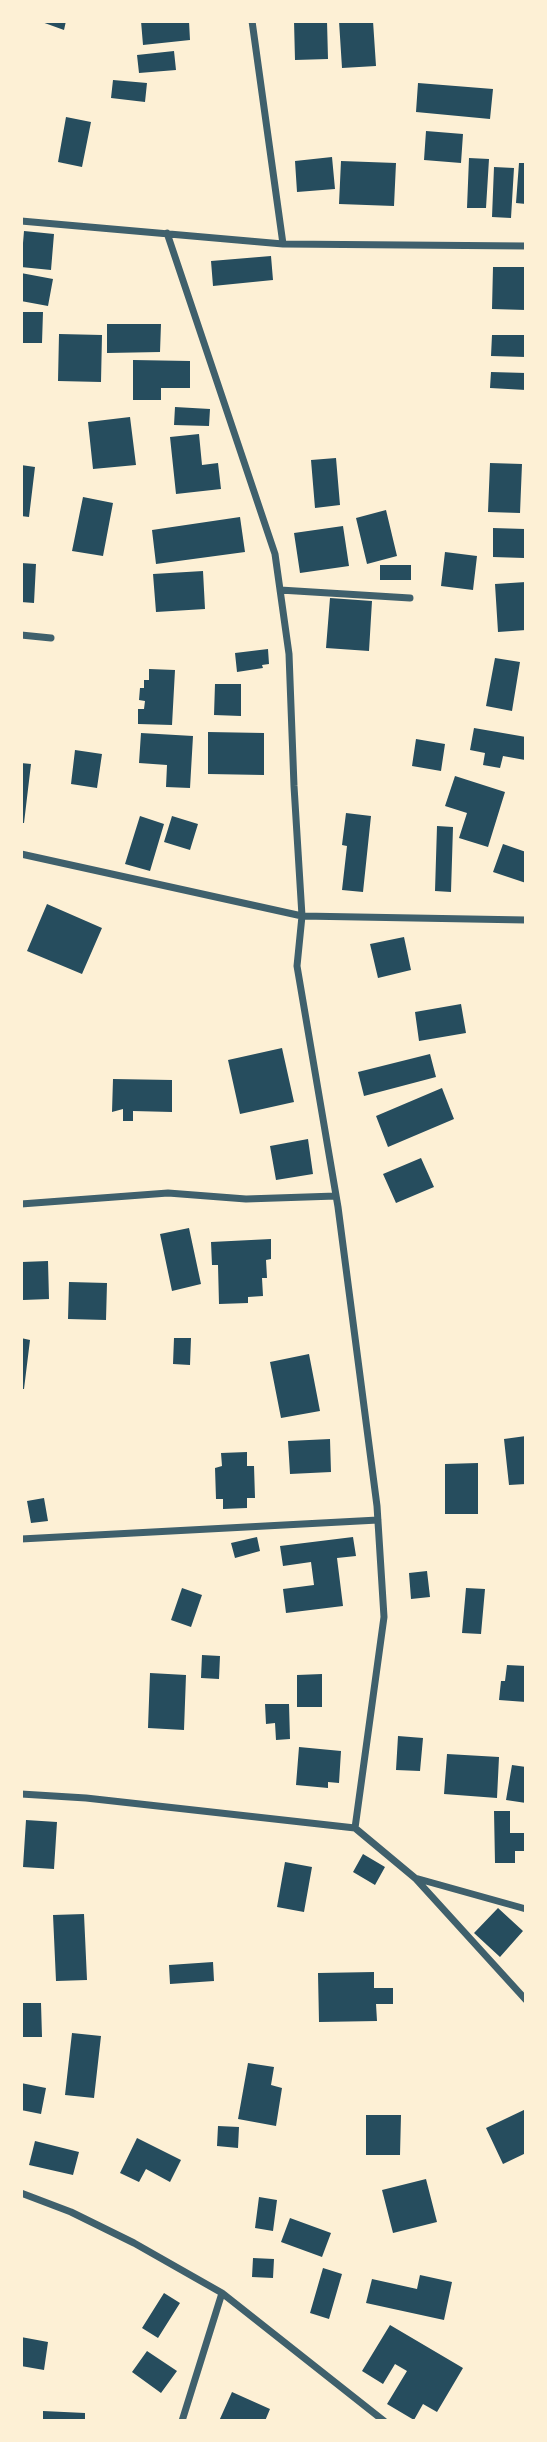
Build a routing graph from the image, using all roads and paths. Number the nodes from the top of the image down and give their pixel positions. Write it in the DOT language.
graph roads {
  1 [pos="252,21"];
  2 [pos="21,221"];
  3 [pos="167,233"];
  4 [pos="283,243"];
  5 [pos="526,246"];
  6 [pos="280,590"];
  7 [pos="410,598"];
  8 [pos="21,635"];
  9 [pos="51,638"];
  10 [pos="21,853"];
  11 [pos="302,916"];
  12 [pos="526,920"];
  13 [pos="336,1196"];
  14 [pos="21,1204"];
  15 [pos="378,1520"];
  16 [pos="21,1539"];
  17 [pos="21,1794"];
  18 [pos="355,1828"];
  19 [pos="415,1878"];
  20 [pos="526,1909"];
  21 [pos="526,2000"];
  22 [pos="21,2193"];
  23 [pos="222,2293"];
  24 [pos="182,2421"];
  25 [pos="384,2421"];
  1 -- 4 [label="street"];
  2 -- 3 [label="street"];
  3 -- 4 [label="street"];
  3 -- 6 [label="street"];
  4 -- 5 [label="street"];
  6 -- 7 [label="street"];
  6 -- 11 [label="street"];
  8 -- 9 [label="street"];
  10 -- 11 [label="street"];
  11 -- 12 [label="street"];
  11 -- 13 [label="street"];
  13 -- 14 [label="street"];
  13 -- 15 [label="street"];
  15 -- 16 [label="street"];
  15 -- 18 [label="street"];
  17 -- 18 [label="street"];
  18 -- 19 [label="street"];
  19 -- 20 [label="street"];
  19 -- 21 [label="street"];
  22 -- 23 [label="street"];
  23 -- 24 [label="street"];
  23 -- 25 [label="street"];
}
